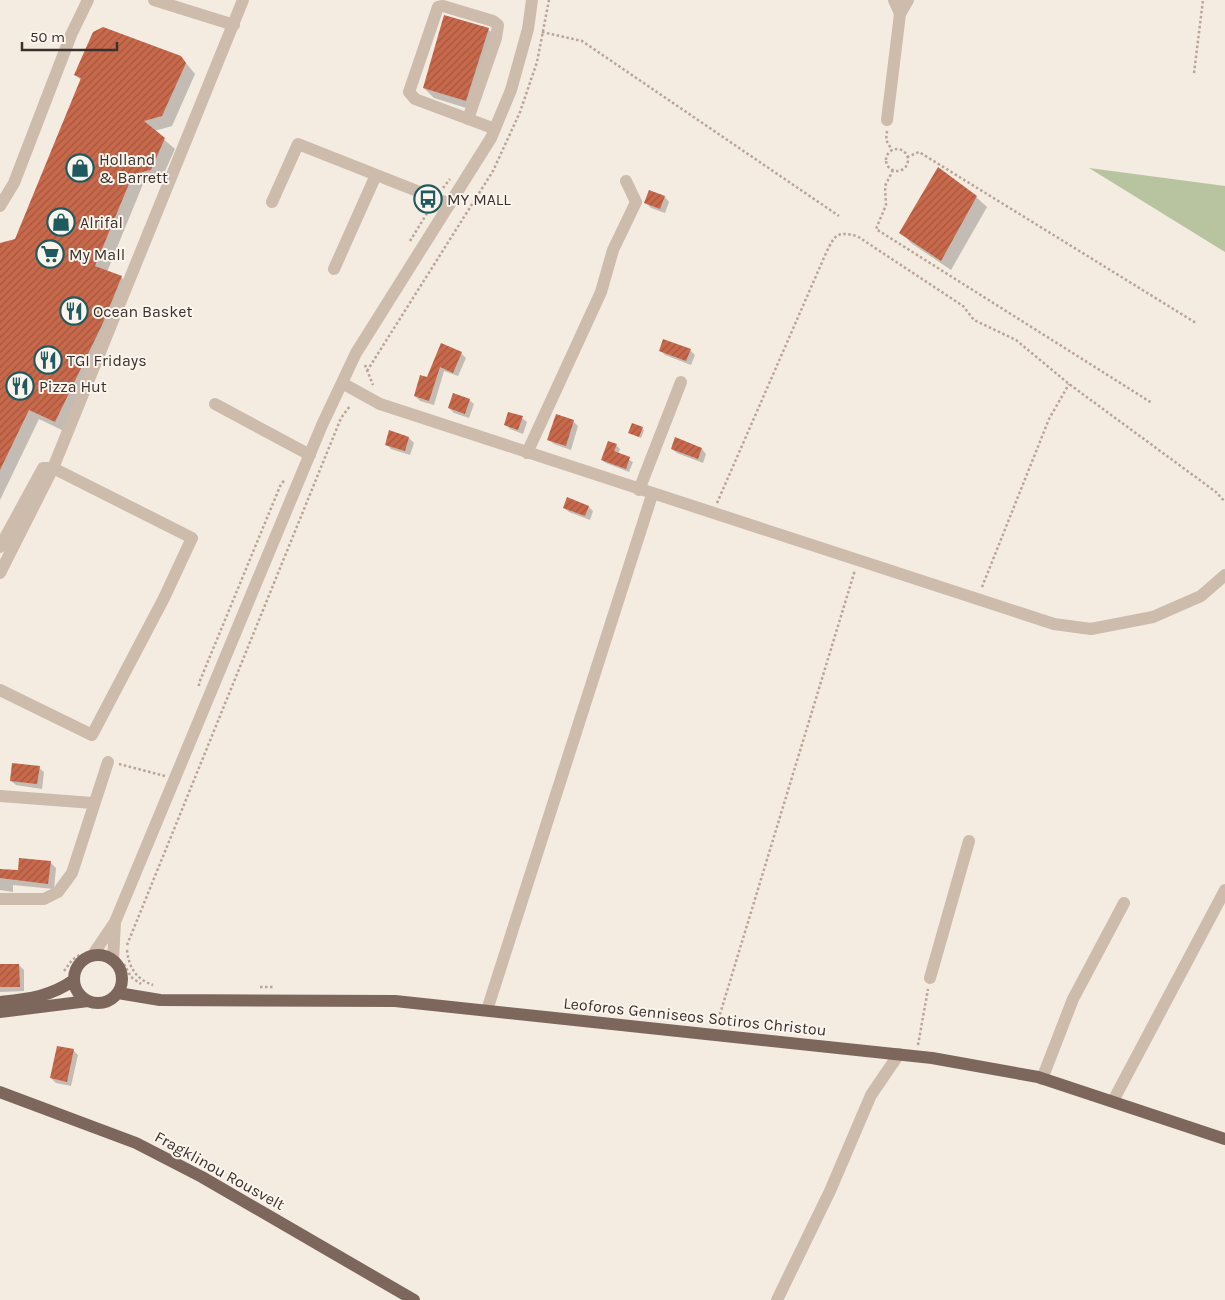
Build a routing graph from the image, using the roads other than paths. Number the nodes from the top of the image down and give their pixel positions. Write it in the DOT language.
graph roads {
  1 [pos="88,0"];
  2 [pos="154,0"];
  3 [pos="243,0"];
  4 [pos="532,0"];
  5 [pos="894,0"];
  6 [pos="908,0"];
  7 [pos="900,14"];
  8 [pos="234,25"];
  9 [pos="468,119"];
  10 [pos="887,120"];
  11 [pos="495,129"];
  12 [pos="376,175"];
  13 [pos="626,181"];
  14 [pos="272,202"];
  15 [pos="450,204"];
  16 [pos="0,206"];
  17 [pos="334,269"];
  18 [pos="681,382"];
  19 [pos="342,384"];
  20 [pos="215,404"];
  21 [pos="527,453"];
  22 [pos="310,454"];
  23 [pos="53,468"];
  24 [pos="639,490"];
  25 [pos="652,494"];
  26 [pos="0,547"];
  27 [pos="0,573"];
  28 [pos="1225,575"];
  29 [pos="0,690"];
  30 [pos="108,762"];
  31 [pos="0,796"];
  32 [pos="93,803"];
  33 [pos="969,841"];
  34 [pos="1225,890"];
  35 [pos="0,899"];
  36 [pos="1124,903"];
  37 [pos="115,922"];
  38 [pos="89,953"];
  39 [pos="120,959"];
  40 [pos="930,978"];
  41 [pos="122,979"];
  42 [pos="74,980"];
  43 [pos="118,993"];
  44 [pos="150,994"];
  45 [pos="88,1001"];
  46 [pos="0,1002"];
  47 [pos="487,1010"];
  48 [pos="0,1012"];
  49 [pos="899,1054"];
  50 [pos="1042,1079"];
  51 [pos="0,1092"];
  52 [pos="1113,1101"];
  53 [pos="1225,1138"];
  54 [pos="414,1300"];
  55 [pos="776,1300"];
  1 -- 16 [label="street"];
  2 -- 8 [label="street"];
  3 -- 8 [label="street"];
  4 -- 11 [label="street"];
  5 -- 7 [label="street"];
  6 -- 7 [label="street"];
  7 -- 10 [label="street"];
  8 -- 23 [label="street"];
  9 -- 9 [label="street"];
  9 -- 11 [label="street"];
  11 -- 15 [label="street"];
  12 -- 14 [label="street"];
  12 -- 15 [label="street"];
  12 -- 17 [label="street"];
  13 -- 21 [label="street"];
  15 -- 19 [label="street"];
  18 -- 24 [label="street"];
  19 -- 21 [label="street"];
  19 -- 22 [label="street"];
  20 -- 22 [label="street"];
  21 -- 24 [label="street"];
  22 -- 37 [label="street"];
  23 -- 26 [label="street"];
  23 -- 27 [label="street"];
  23 -- 29 [label="street"];
  24 -- 25 [label="street"];
  25 -- 28 [label="street"];
  25 -- 47 [label="street"];
  30 -- 32 [label="street"];
  31 -- 32 [label="street"];
  32 -- 35 [label="street"];
  33 -- 40 [label="street"];
  34 -- 52 [label="street"];
  36 -- 50 [label="street"];
  37 -- 38 [label="street"];
  37 -- 39 [label="street"];
  38 -- 39 [label="main road"];
  38 -- 42 [label="main road"];
  39 -- 41 [label="main road"];
  41 -- 43 [label="main road"];
  41 -- 44 [label="main road"];
  42 -- 45 [label="main road"];
  42 -- 46 [label="main road"];
  43 -- 44 [label="main road, Leoforos Genniseos Sotiros Christou"];
  43 -- 45 [label="main road"];
  44 -- 47 [label="main road, Leoforos Genniseos Sotiros Christou"];
  45 -- 48 [label="main road"];
  47 -- 49 [label="main road, Leoforos Genniseos Sotiros Christou"];
  49 -- 50 [label="main road, Leoforos Genniseos Sotiros Christou"];
  49 -- 55 [label="street"];
  50 -- 52 [label="main road, Leoforos Genniseos Sotiros Christou"];
  51 -- 54 [label="main road, Fragklinou Rousvelt"];
  52 -- 53 [label="main road, Leoforos Genniseos Sotiros Christou"];
}
